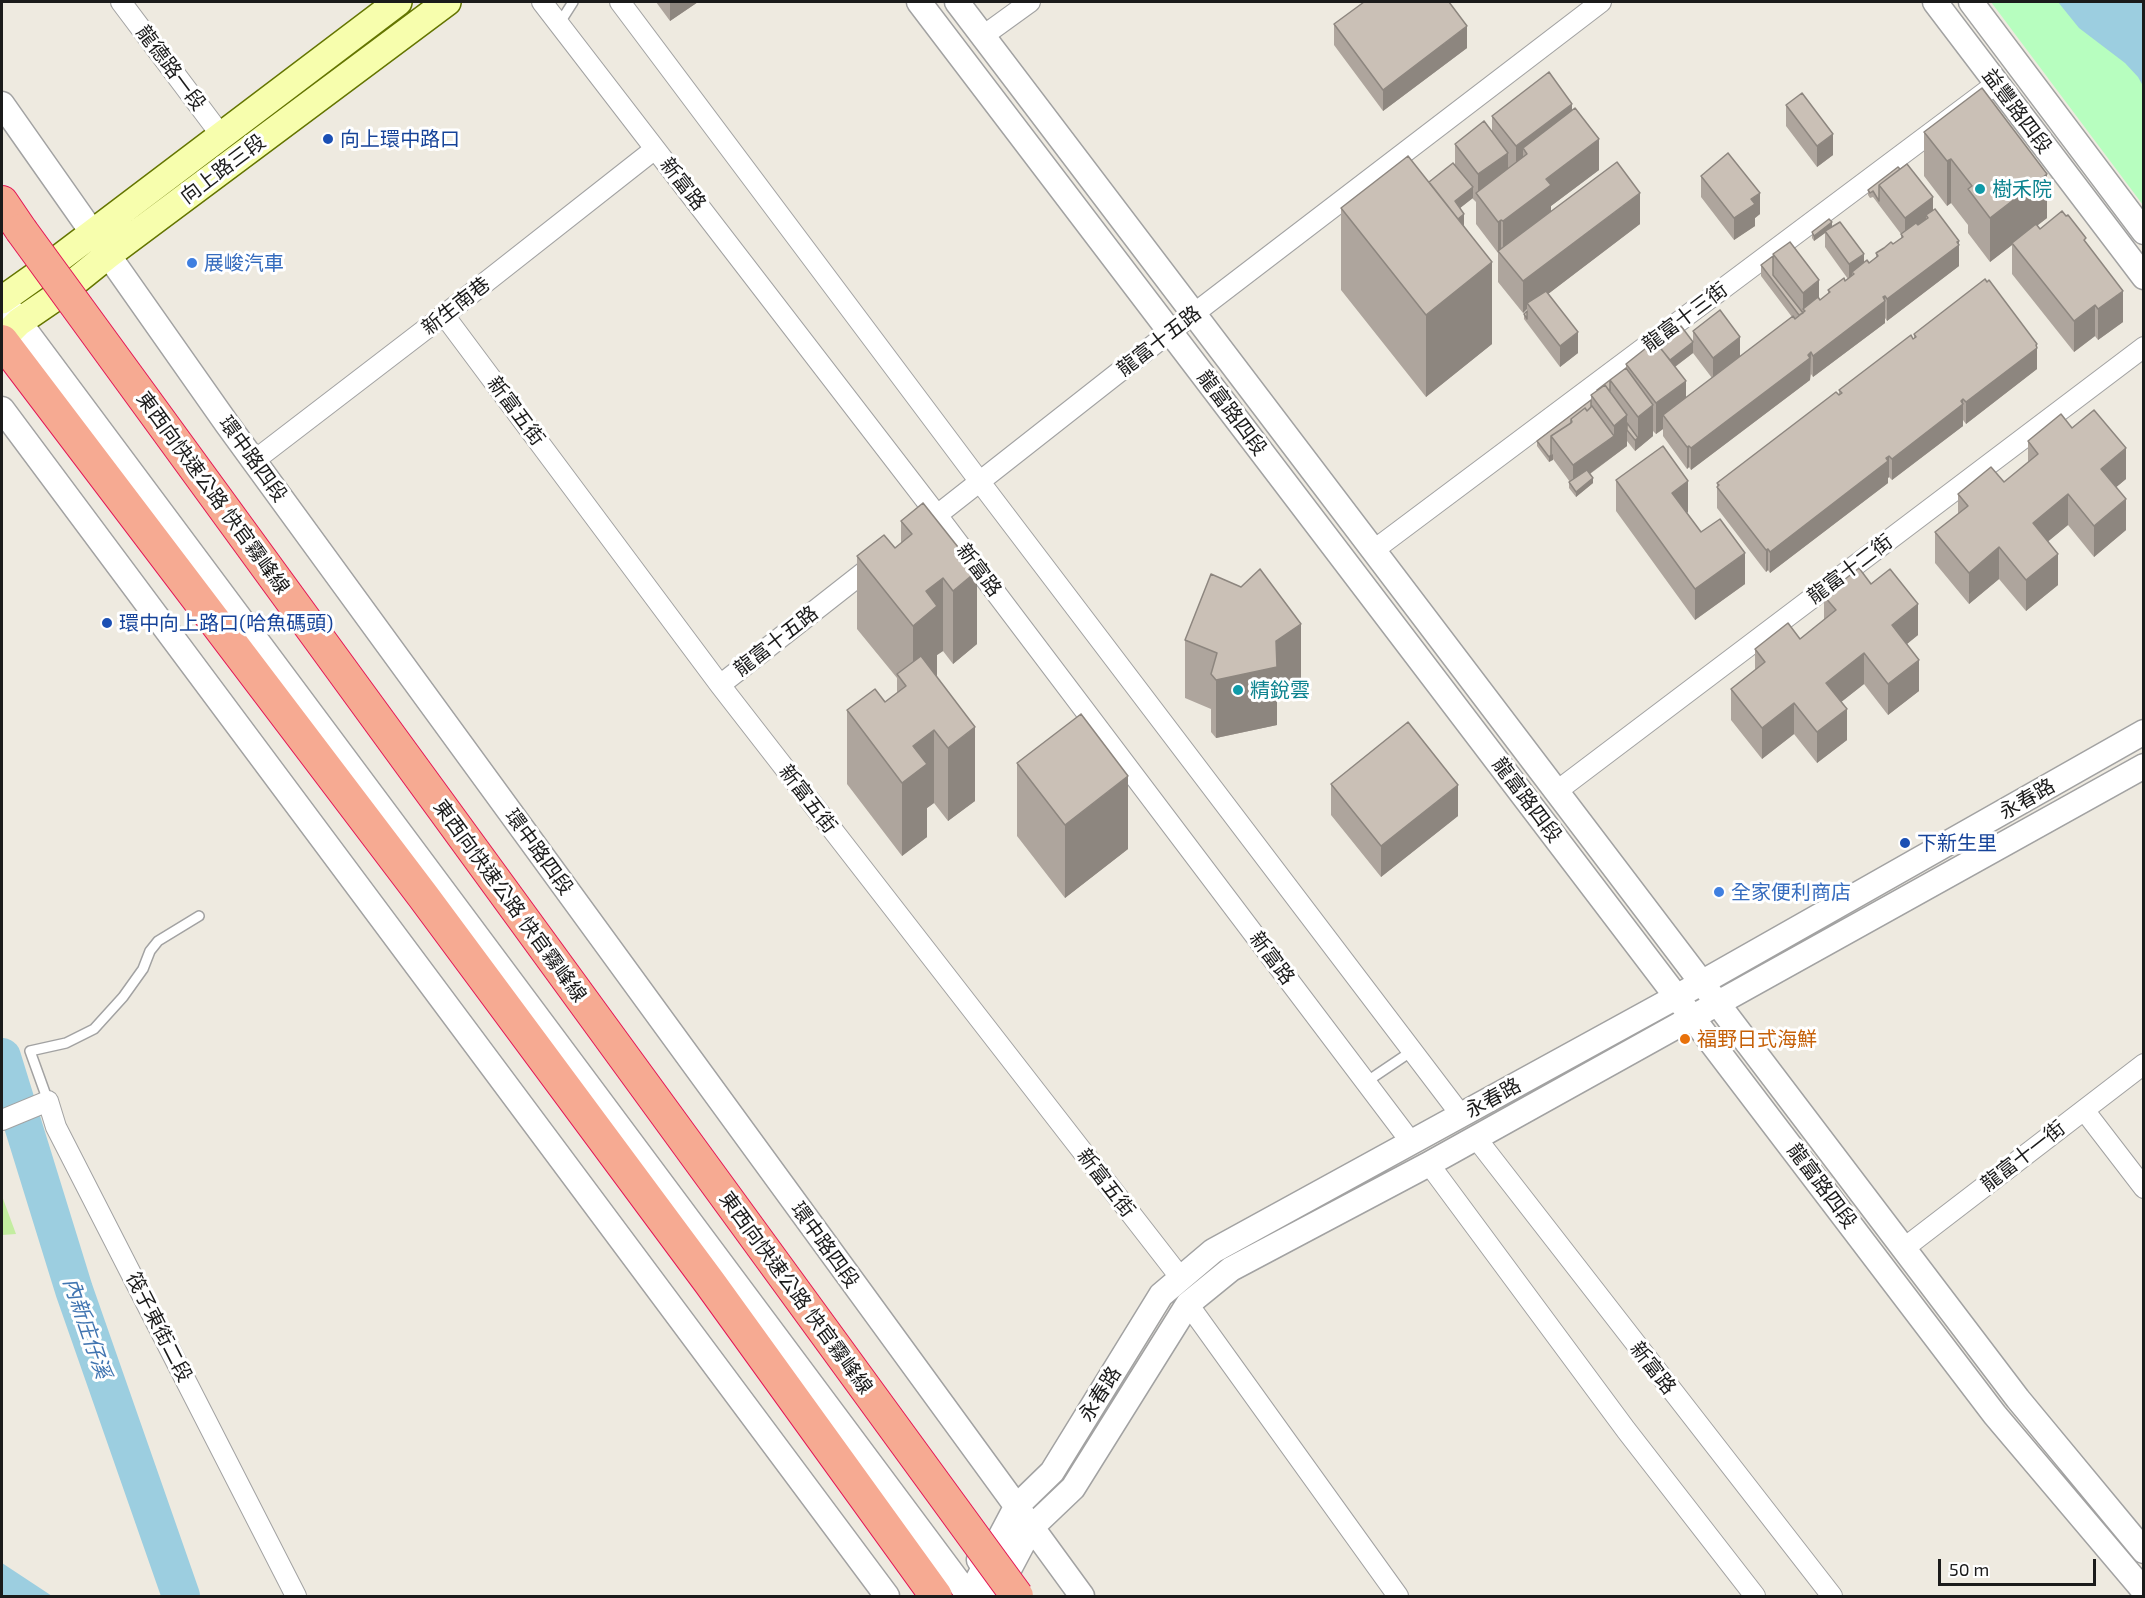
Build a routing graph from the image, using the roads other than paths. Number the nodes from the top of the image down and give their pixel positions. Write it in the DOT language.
graph roads {
  1 [pos="121,2"];
  2 [pos="398,2"];
  3 [pos="447,2"];
  4 [pos="542,2"];
  5 [pos="573,2"];
  6 [pos="620,2"];
  7 [pos="919,2"];
  8 [pos="957,2"];
  9 [pos="1030,2"];
  10 [pos="1601,2"];
  11 [pos="1935,2"];
  12 [pos="1971,2"];
  13 [pos="559,24"];
  14 [pos="983,36"];
  15 [pos="1996,84"];
  16 [pos="2,104"];
  17 [pos="221,135"];
  18 [pos="655,149"];
  19 [pos="2,204"];
  20 [pos="11,225"];
  21 [pos="92,232"];
  22 [pos="2144,232"];
  23 [pos="108,255"];
  24 [pos="40,273"];
  25 [pos="2144,277"];
  26 [pos="57,296"];
  27 [pos="2,300"];
  28 [pos="1194,314"];
  29 [pos="444,315"];
  30 [pos="1170,332"];
  31 [pos="7,334"];
  32 [pos="2144,347"];
  33 [pos="2,409"];
  34 [pos="255,460"];
  35 [pos="980,482"];
  36 [pos="937,515"];
  37 [pos="910,536"];
  38 [pos="892,550"];
  39 [pos="1374,550"];
  40 [pos="720,685"];
  41 [pos="2144,732"];
  42 [pos="2144,766"];
  43 [pos="1557,791"];
  44 [pos="200,916"];
  45 [pos="1702,983"];
  46 [pos="1678,996"];
  47 [pos="1717,1004"];
  48 [pos="1693,1017"];
  49 [pos="1412,1051"];
  50 [pos="2144,1064"];
  51 [pos="1366,1082"];
  52 [pos="42,1104"];
  53 [pos="2084,1110"];
  54 [pos="1461,1115"];
  55 [pos="2,1120"];
  56 [pos="1476,1137"];
  57 [pos="1411,1142"];
  58 [pos="1429,1164"];
  59 [pos="2144,1188"];
  60 [pos="1904,1249"];
  61 [pos="1180,1277"];
  62 [pos="1188,1304"];
  63 [pos="1016,1507"];
  64 [pos="1031,1528"];
  65 [pos="2144,1551"];
  66 [pos="985,1568"];
  67 [pos="2144,1591"];
  68 [pos="296,1596"];
  69 [pos="887,1596"];
  70 [pos="936,1596"];
  71 [pos="969,1596"];
  72 [pos="994,1596"];
  73 [pos="1017,1596"];
  74 [pos="1082,1596"];
  75 [pos="1398,1596"];
  76 [pos="1755,1596"];
  77 [pos="1832,1596"];
  1 -- 17 [label="street, 龍德路一段"];
  2 -- 17 [label="main road, 向上路三段"];
  3 -- 23 [label="main road, 向上路三段"];
  4 -- 13 [label="street, 新富路"];
  5 -- 13 [label="lane"];
  6 -- 35 [label="street"];
  7 -- 30 [label="street, 龍富路四段"];
  8 -- 14 [label="street, 龍富路四段"];
  9 -- 14 [label="street"];
  10 -- 28 [label="street, 龍富十五路"];
  11 -- 15 [label="street, 益豐路四段"];
  12 -- 22 [label="street, 益豐路四段"];
  13 -- 18 [label="street, 新富路"];
  14 -- 28 [label="street, 龍富路四段"];
  15 -- 25 [label="street, 益豐路四段"];
  15 -- 39 [label="street, 龍富十三街"];
  16 -- 21 [label="street, 環中路四段"];
  17 -- 21 [label="main road, 向上路三段"];
  18 -- 29 [label="street, 新生南巷"];
  18 -- 36 [label="street, 新富路"];
  19 -- 20 [label="highway, 東西向快速公路 快官霧峰線"];
  20 -- 24 [label="street"];
  20 -- 73 [label="highway, 東西向快速公路 快官霧峰線, bridge"];
  21 -- 23 [label="street, 環中路四段"];
  21 -- 24 [label="main road, 向上路三段"];
  23 -- 26 [label="main road, 向上路三段"];
  23 -- 34 [label="street, 環中路四段"];
  24 -- 26 [label="street"];
  24 -- 27 [label="main road, 向上路三段"];
  26 -- 31 [label="main road, 向上路三段"];
  26 -- 66 [label="street"];
  27 -- 31 [label="street"];
  28 -- 30 [label="street, 龍富十五路"];
  28 -- 39 [label="street, 龍富路四段"];
  29 -- 34 [label="street, 新生南巷"];
  29 -- 40 [label="street, 新富五街"];
  30 -- 35 [label="street, 龍富十五路"];
  30 -- 46 [label="street, 龍富路四段"];
  31 -- 70 [label="highway"];
  31 -- 71 [label="street"];
  32 -- 43 [label="street, 龍富十二街"];
  33 -- 69 [label="street"];
  34 -- 63 [label="street, 環中路四段"];
  35 -- 36 [label="street, 龍富十五路"];
  35 -- 49 [label="street"];
  36 -- 37 [label="street, 龍富十五路"];
  36 -- 51 [label="street, 新富路"];
  38 -- 40 [label="street, 龍富十五路"];
  39 -- 43 [label="street, 龍富路四段"];
  40 -- 61 [label="street, 新富五街"];
  41 -- 45 [label="street, 永春路"];
  42 -- 47 [label="street, 永春路"];
  43 -- 45 [label="street, 龍富路四段"];
  44 -- 52 [label="lane"];
  45 -- 46 [label="street, 永春路"];
  45 -- 47 [label="street, 龍富路四段"];
  46 -- 48 [label="street, 龍富路四段"];
  46 -- 54 [label="street, 永春路"];
  47 -- 48 [label="street, 永春路"];
  47 -- 60 [label="street, 龍富路四段"];
  48 -- 56 [label="street, 永春路"];
  48 -- 67 [label="street, 龍富路四段"];
  49 -- 51 [label="lane"];
  49 -- 54 [label="street"];
  50 -- 53 [label="street, 龍富十一街"];
  51 -- 57 [label="street, 新富路"];
  52 -- 55 [label="street"];
  52 -- 68 [label="street, 筏子東街二段"];
  53 -- 59 [label="street"];
  53 -- 60 [label="street, 龍富十一街"];
  54 -- 57 [label="street, 永春路"];
  56 -- 58 [label="street, 永春路"];
  56 -- 77 [label="street, 新富路"];
  57 -- 61 [label="street, 永春路"];
  58 -- 62 [label="street, 永春路"];
  58 -- 76 [label="street"];
  60 -- 65 [label="street, 龍富路四段"];
  61 -- 63 [label="street, 永春路"];
  62 -- 64 [label="street, 永春路"];
  62 -- 75 [label="street"];
  63 -- 64 [label="street, 環中路四段"];
  63 -- 66 [label="street, 永春路"];
  64 -- 72 [label="street, 永春路"];
  64 -- 74 [label="street, 環中路四段"];
  66 -- 71 [label="street, 永春路"];
  66 -- 72 [label="street"];
}
